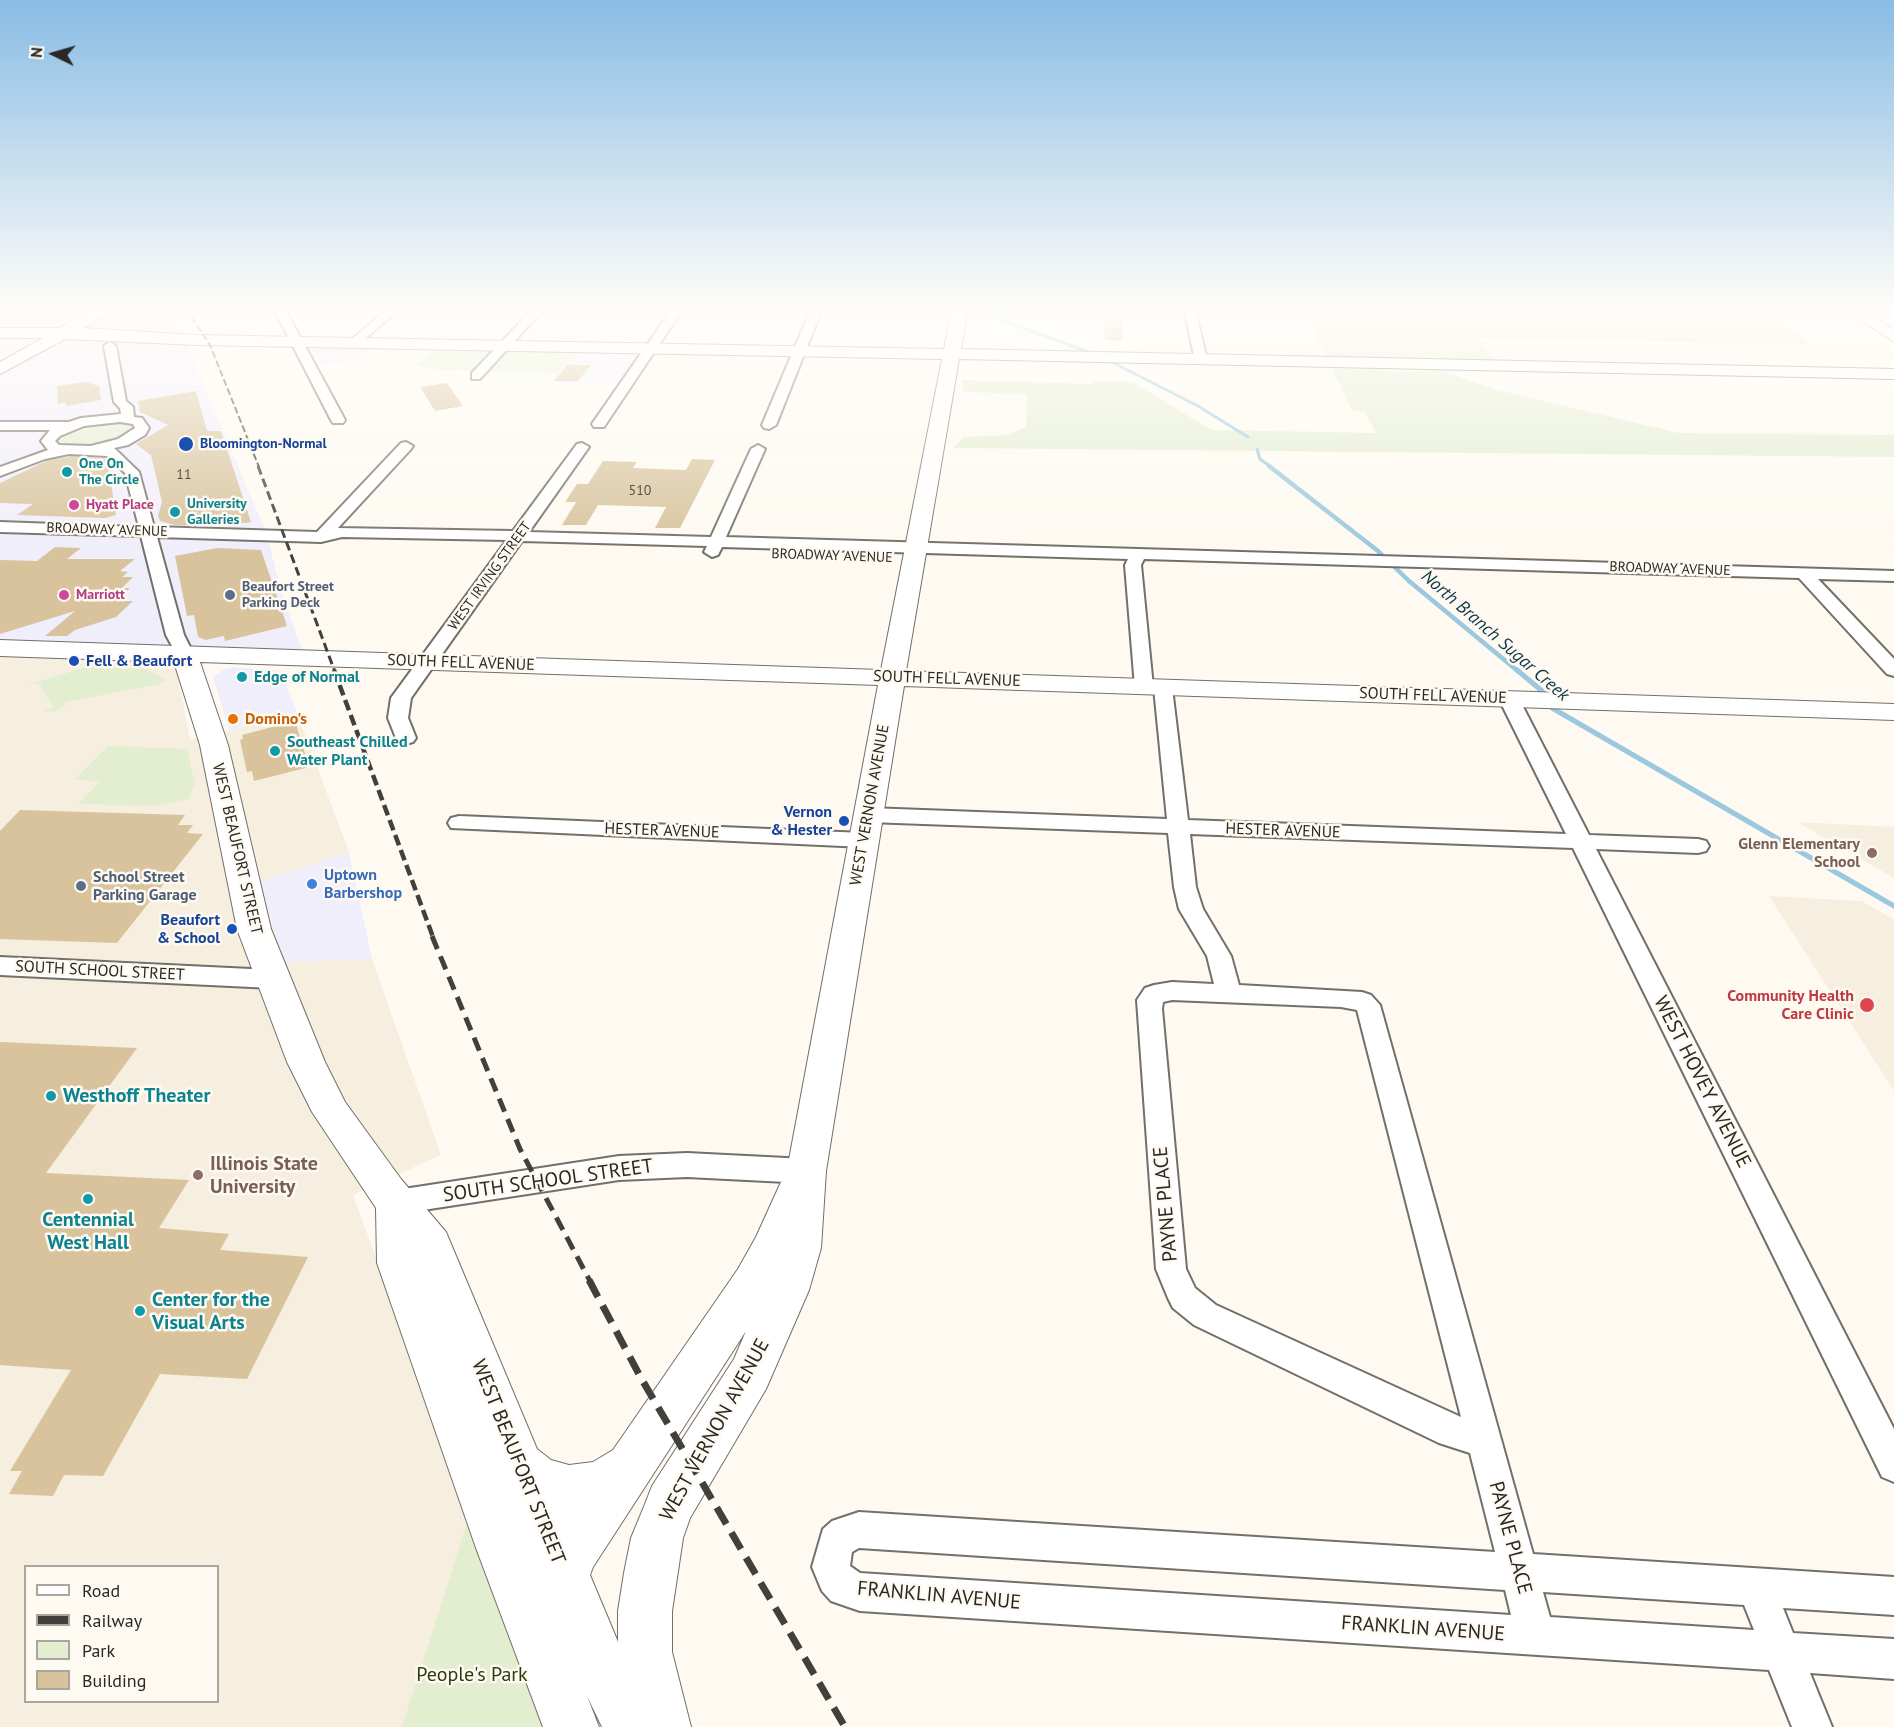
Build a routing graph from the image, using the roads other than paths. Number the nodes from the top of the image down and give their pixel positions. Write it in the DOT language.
graph roads {
  1 [pos="118,390"];
  2 [pos="321,390"];
  3 [pos="623,390"];
  4 [pos="784,390"];
  5 [pos="944,390"];
  6 [pos="120,402"];
  7 [pos="128,419"];
  8 [pos="98,420"];
  9 [pos="338,420"];
  10 [pos="599,424"];
  11 [pos="769,425"];
  12 [pos="0,426"];
  13 [pos="71,426"];
  14 [pos="0,435"];
  15 [pos="48,439"];
  16 [pos="130,439"];
  17 [pos="406,446"];
  18 [pos="582,447"];
  19 [pos="758,449"];
  20 [pos="68,450"];
  21 [pos="91,450"];
  22 [pos="0,471"];
  23 [pos="132,472"];
  24 [pos="0,527"];
  25 [pos="147,531"];
  26 [pos="321,537"];
  27 [pos="515,541"];
  28 [pos="714,547"];
  29 [pos="914,553"];
  30 [pos="1135,560"];
  31 [pos="1350,566"];
  32 [pos="1444,570"];
  33 [pos="1894,576"];
  34 [pos="1808,578"];
  35 [pos="1894,586"];
  36 [pos="0,648"];
  37 [pos="184,653"];
  38 [pos="428,662"];
  39 [pos="1894,670"];
  40 [pos="892,678"];
  41 [pos="1154,687"];
  42 [pos="1520,699"];
  43 [pos="1894,711"];
  44 [pos="406,738"];
  45 [pos="459,823"];
  46 [pos="867,827"];
  47 [pos="1179,827"];
  48 [pos="1580,842"];
  49 [pos="1698,846"];
  50 [pos="0,966"];
  51 [pos="272,979"];
  52 [pos="1229,993"];
  53 [pos="806,1171"];
  54 [pos="397,1202"];
  55 [pos="1484,1439"];
  56 [pos="1894,1465"];
  57 [pos="629,1466"];
  58 [pos="521,1467"];
  59 [pos="563,1571"];
  60 [pos="1520,1573"];
  61 [pos="1756,1589"];
  62 [pos="1894,1596"];
  63 [pos="1536,1636"];
  64 [pos="1784,1653"];
  65 [pos="1894,1659"];
  66 [pos="548,1670"];
  67 [pos="571,1727"];
  68 [pos="632,1727"];
  69 [pos="663,1727"];
  70 [pos="1812,1727"];
  1 -- 6 [label="street"];
  2 -- 9 [label="street"];
  3 -- 10 [label="street"];
  4 -- 11 [label="street"];
  5 -- 29 [label="main road, WEST VERNON AVENUE"];
  6 -- 7 [label="street"];
  6 -- 8 [label="street"];
  7 -- 8 [label="street"];
  7 -- 16 [label="street"];
  8 -- 13 [label="street"];
  12 -- 13 [label="street"];
  13 -- 15 [label="street"];
  14 -- 15 [label="street"];
  15 -- 20 [label="street"];
  15 -- 22 [label="street"];
  16 -- 21 [label="street"];
  16 -- 23 [label="street, WEST BEAUFORT STREET"];
  17 -- 26 [label="street"];
  18 -- 27 [label="street, WEST IRVING STREET"];
  19 -- 28 [label="street"];
  20 -- 21 [label="street"];
  20 -- 22 [label="street"];
  21 -- 23 [label="street"];
  23 -- 25 [label="street, WEST BEAUFORT STREET"];
  24 -- 25 [label="street, BROADWAY AVENUE"];
  25 -- 26 [label="street, BROADWAY AVENUE"];
  25 -- 37 [label="street, WEST BEAUFORT STREET"];
  26 -- 27 [label="street, BROADWAY AVENUE"];
  27 -- 28 [label="street, BROADWAY AVENUE"];
  27 -- 38 [label="street, WEST IRVING STREET"];
  28 -- 29 [label="street, BROADWAY AVENUE"];
  29 -- 30 [label="street, BROADWAY AVENUE"];
  29 -- 40 [label="main road, WEST VERNON AVENUE"];
  30 -- 31 [label="street, BROADWAY AVENUE"];
  30 -- 41 [label="street"];
  31 -- 32 [label="street"];
  31 -- 32 [label="street, BROADWAY AVENUE"];
  32 -- 34 [label="street, BROADWAY AVENUE"];
  33 -- 34 [label="street, BROADWAY AVENUE"];
  34 -- 35 [label="street, BROADWAY AVENUE"];
  34 -- 39 [label="street"];
  36 -- 37 [label="main road, SOUTH FELL AVENUE"];
  37 -- 38 [label="main road, SOUTH FELL AVENUE"];
  37 -- 51 [label="main road, WEST BEAUFORT STREET"];
  38 -- 40 [label="main road, SOUTH FELL AVENUE"];
  38 -- 44 [label="street, WEST IRVING STREET"];
  40 -- 41 [label="main road, SOUTH FELL AVENUE"];
  40 -- 46 [label="main road, WEST VERNON AVENUE"];
  41 -- 42 [label="main road, SOUTH FELL AVENUE"];
  41 -- 47 [label="street"];
  42 -- 43 [label="main road, SOUTH FELL AVENUE"];
  42 -- 48 [label="street, WEST HOVEY AVENUE"];
  45 -- 46 [label="street, HESTER AVENUE"];
  46 -- 47 [label="street, HESTER AVENUE"];
  46 -- 53 [label="main road, WEST VERNON AVENUE"];
  47 -- 48 [label="street, HESTER AVENUE"];
  47 -- 52 [label="street"];
  48 -- 49 [label="street, HESTER AVENUE"];
  48 -- 56 [label="street, WEST HOVEY AVENUE"];
  50 -- 51 [label="street, SOUTH SCHOOL STREET"];
  51 -- 54 [label="main road, WEST BEAUFORT STREET"];
  52 -- 55 [label="street, PAYNE PLACE"];
  52 -- 55 [label="street, PAYNE PLACE"];
  53 -- 54 [label="street, SOUTH SCHOOL STREET"];
  53 -- 57 [label="main road, WEST VERNON AVENUE"];
  53 -- 69 [label="main road, WEST VERNON AVENUE"];
  54 -- 58 [label="main road, WEST BEAUFORT STREET"];
  54 -- 66 [label="main road"];
  55 -- 60 [label="street, PAYNE PLACE"];
  57 -- 58 [label="main road"];
  57 -- 59 [label="main road, WEST VERNON AVENUE"];
  58 -- 59 [label="main road, WEST BEAUFORT STREET"];
  59 -- 66 [label="main road, WEST VERNON AVENUE"];
  59 -- 68 [label="main road, WEST BEAUFORT STREET"];
  60 -- 61 [label="street, FRANKLIN AVENUE"];
  60 -- 63 [label="street, PAYNE PLACE"];
  60 -- 63 [label="street, FRANKLIN AVENUE"];
  61 -- 62 [label="street, FRANKLIN AVENUE"];
  61 -- 64 [label="street"];
  63 -- 64 [label="street, FRANKLIN AVENUE"];
  64 -- 65 [label="street, FRANKLIN AVENUE"];
  64 -- 70 [label="street"];
  66 -- 67 [label="main road"];
}
